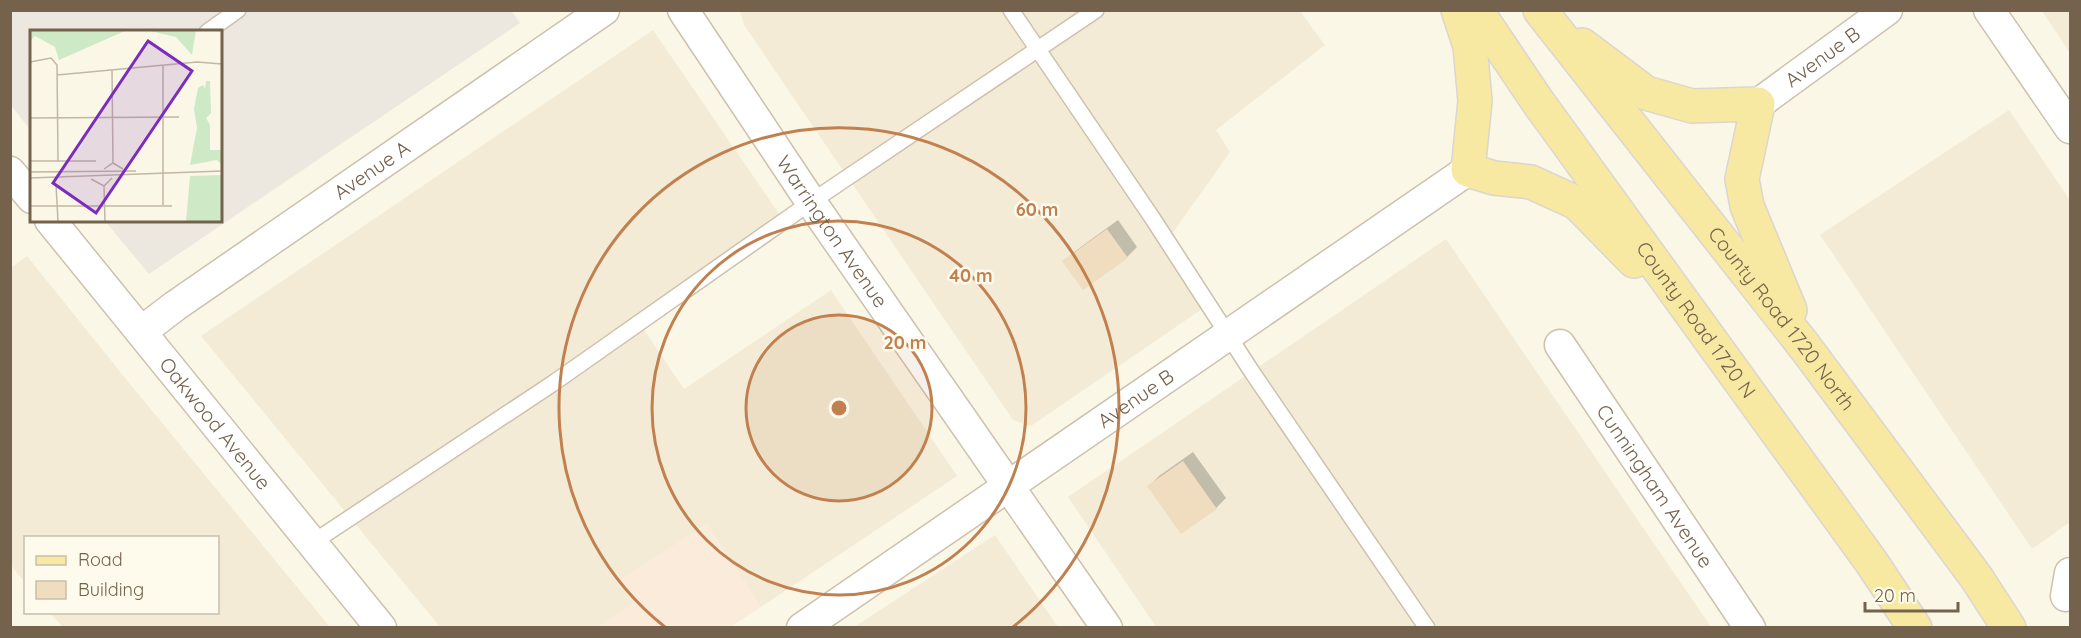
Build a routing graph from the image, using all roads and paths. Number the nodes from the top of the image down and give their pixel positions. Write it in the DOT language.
graph roads {
  1 [pos="238,10"];
  2 [pos="604,10"];
  3 [pos="683,10"];
  4 [pos="1011,10"];
  5 [pos="1096,10"];
  6 [pos="1458,10"];
  7 [pos="1476,10"];
  8 [pos="1887,10"];
  9 [pos="1989,10"];
  10 [pos="1542,14"];
  11 [pos="210,30"];
  12 [pos="1037,51"];
  13 [pos="1758,104"];
  14 [pos="2070,128"];
  15 [pos="1468,170"];
  16 [pos="811,202"];
  17 [pos="52,222"];
  18 [pos="141,332"];
  19 [pos="1227,334"];
  20 [pos="1709,336"];
  21 [pos="1560,345"];
  22 [pos="1805,347"];
  23 [pos="1010,487"];
  24 [pos="312,543"];
  25 [pos="381,627"];
  26 [pos="802,627"];
  27 [pos="1107,627"];
  28 [pos="1427,627"];
  29 [pos="1750,627"];
  30 [pos="1915,627"];
  31 [pos="2009,627"];
  1 -- 11 [label="lane"];
  2 -- 18 [label="street, Avenue A"];
  3 -- 16 [label="street, Warrington Avenue"];
  4 -- 12 [label="lane"];
  5 -- 12 [label="lane"];
  6 -- 15 [label="main road"];
  7 -- 20 [label="main road, County Road 1720 N"];
  8 -- 13 [label="street, Avenue B"];
  9 -- 14 [label="street"];
  10 -- 13 [label="main road"];
  10 -- 22 [label="main road, County Road 1720 North"];
  12 -- 16 [label="lane"];
  12 -- 19 [label="lane"];
  13 -- 22 [label="main road"];
  15 -- 19 [label="street, Avenue B"];
  15 -- 20 [label="main road"];
  16 -- 23 [label="street, Warrington Avenue"];
  16 -- 24 [label="lane"];
  17 -- 18 [label="street, Oakwood Avenue"];
  18 -- 24 [label="street, Oakwood Avenue"];
  19 -- 23 [label="street, Avenue B"];
  19 -- 28 [label="lane"];
  20 -- 30 [label="main road, County Road 1720 N"];
  21 -- 29 [label="street, Cunningham Avenue"];
  22 -- 31 [label="main road, County Road 1720 North"];
  23 -- 26 [label="street, Avenue B"];
  23 -- 27 [label="street, Warrington Avenue"];
  24 -- 25 [label="street, Oakwood Avenue"];
}
